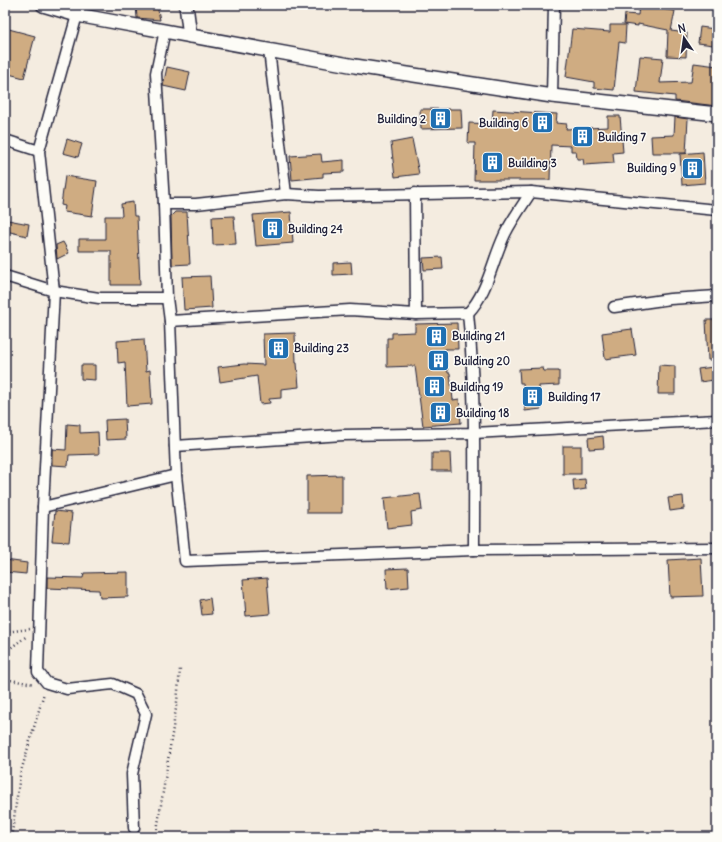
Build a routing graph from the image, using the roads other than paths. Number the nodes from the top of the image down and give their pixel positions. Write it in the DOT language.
graph roads {
  1 [pos="43,5"];
  2 [pos="186,5"];
  3 [pos="554,5"];
  4 [pos="78,15"];
  5 [pos="165,30"];
  6 [pos="190,36"];
  7 [pos="269,50"];
  8 [pos="552,96"];
  9 [pos="717,114"];
  10 [pos="5,140"];
  11 [pos="39,151"];
  12 [pos="531,192"];
  13 [pos="286,194"];
  14 [pos="415,194"];
  15 [pos="164,204"];
  16 [pos="717,210"];
  17 [pos="5,276"];
  18 [pos="54,291"];
  19 [pos="717,296"];
  20 [pos="167,298"];
  21 [pos="614,307"];
  22 [pos="468,313"];
  23 [pos="416,314"];
  24 [pos="170,321"];
  25 [pos="717,420"];
  26 [pos="474,433"];
  27 [pos="175,446"];
  28 [pos="176,475"];
  29 [pos="43,507"];
  30 [pos="717,548"];
  31 [pos="474,550"];
  32 [pos="134,828"];
  1 -- 4 [label="street"];
  2 -- 6 [label="street"];
  3 -- 8 [label="street"];
  4 -- 5 [label="street"];
  4 -- 11 [label="street"];
  5 -- 6 [label="street"];
  5 -- 15 [label="street"];
  6 -- 7 [label="street"];
  7 -- 8 [label="street"];
  7 -- 13 [label="street"];
  8 -- 9 [label="street"];
  10 -- 11 [label="street"];
  11 -- 18 [label="street"];
  12 -- 14 [label="street"];
  12 -- 16 [label="street"];
  12 -- 22 [label="street"];
  13 -- 14 [label="street"];
  13 -- 15 [label="street"];
  14 -- 23 [label="street"];
  15 -- 20 [label="street"];
  17 -- 18 [label="street"];
  18 -- 20 [label="street"];
  18 -- 29 [label="street"];
  19 -- 21 [label="street"];
  20 -- 24 [label="street"];
  22 -- 23 [label="street"];
  22 -- 26 [label="street"];
  23 -- 24 [label="street"];
  24 -- 27 [label="street"];
  25 -- 26 [label="street"];
  26 -- 27 [label="street"];
  26 -- 31 [label="street"];
  27 -- 28 [label="street"];
  28 -- 29 [label="street"];
  28 -- 31 [label="street"];
  29 -- 32 [label="street"];
  30 -- 31 [label="street"];
}
